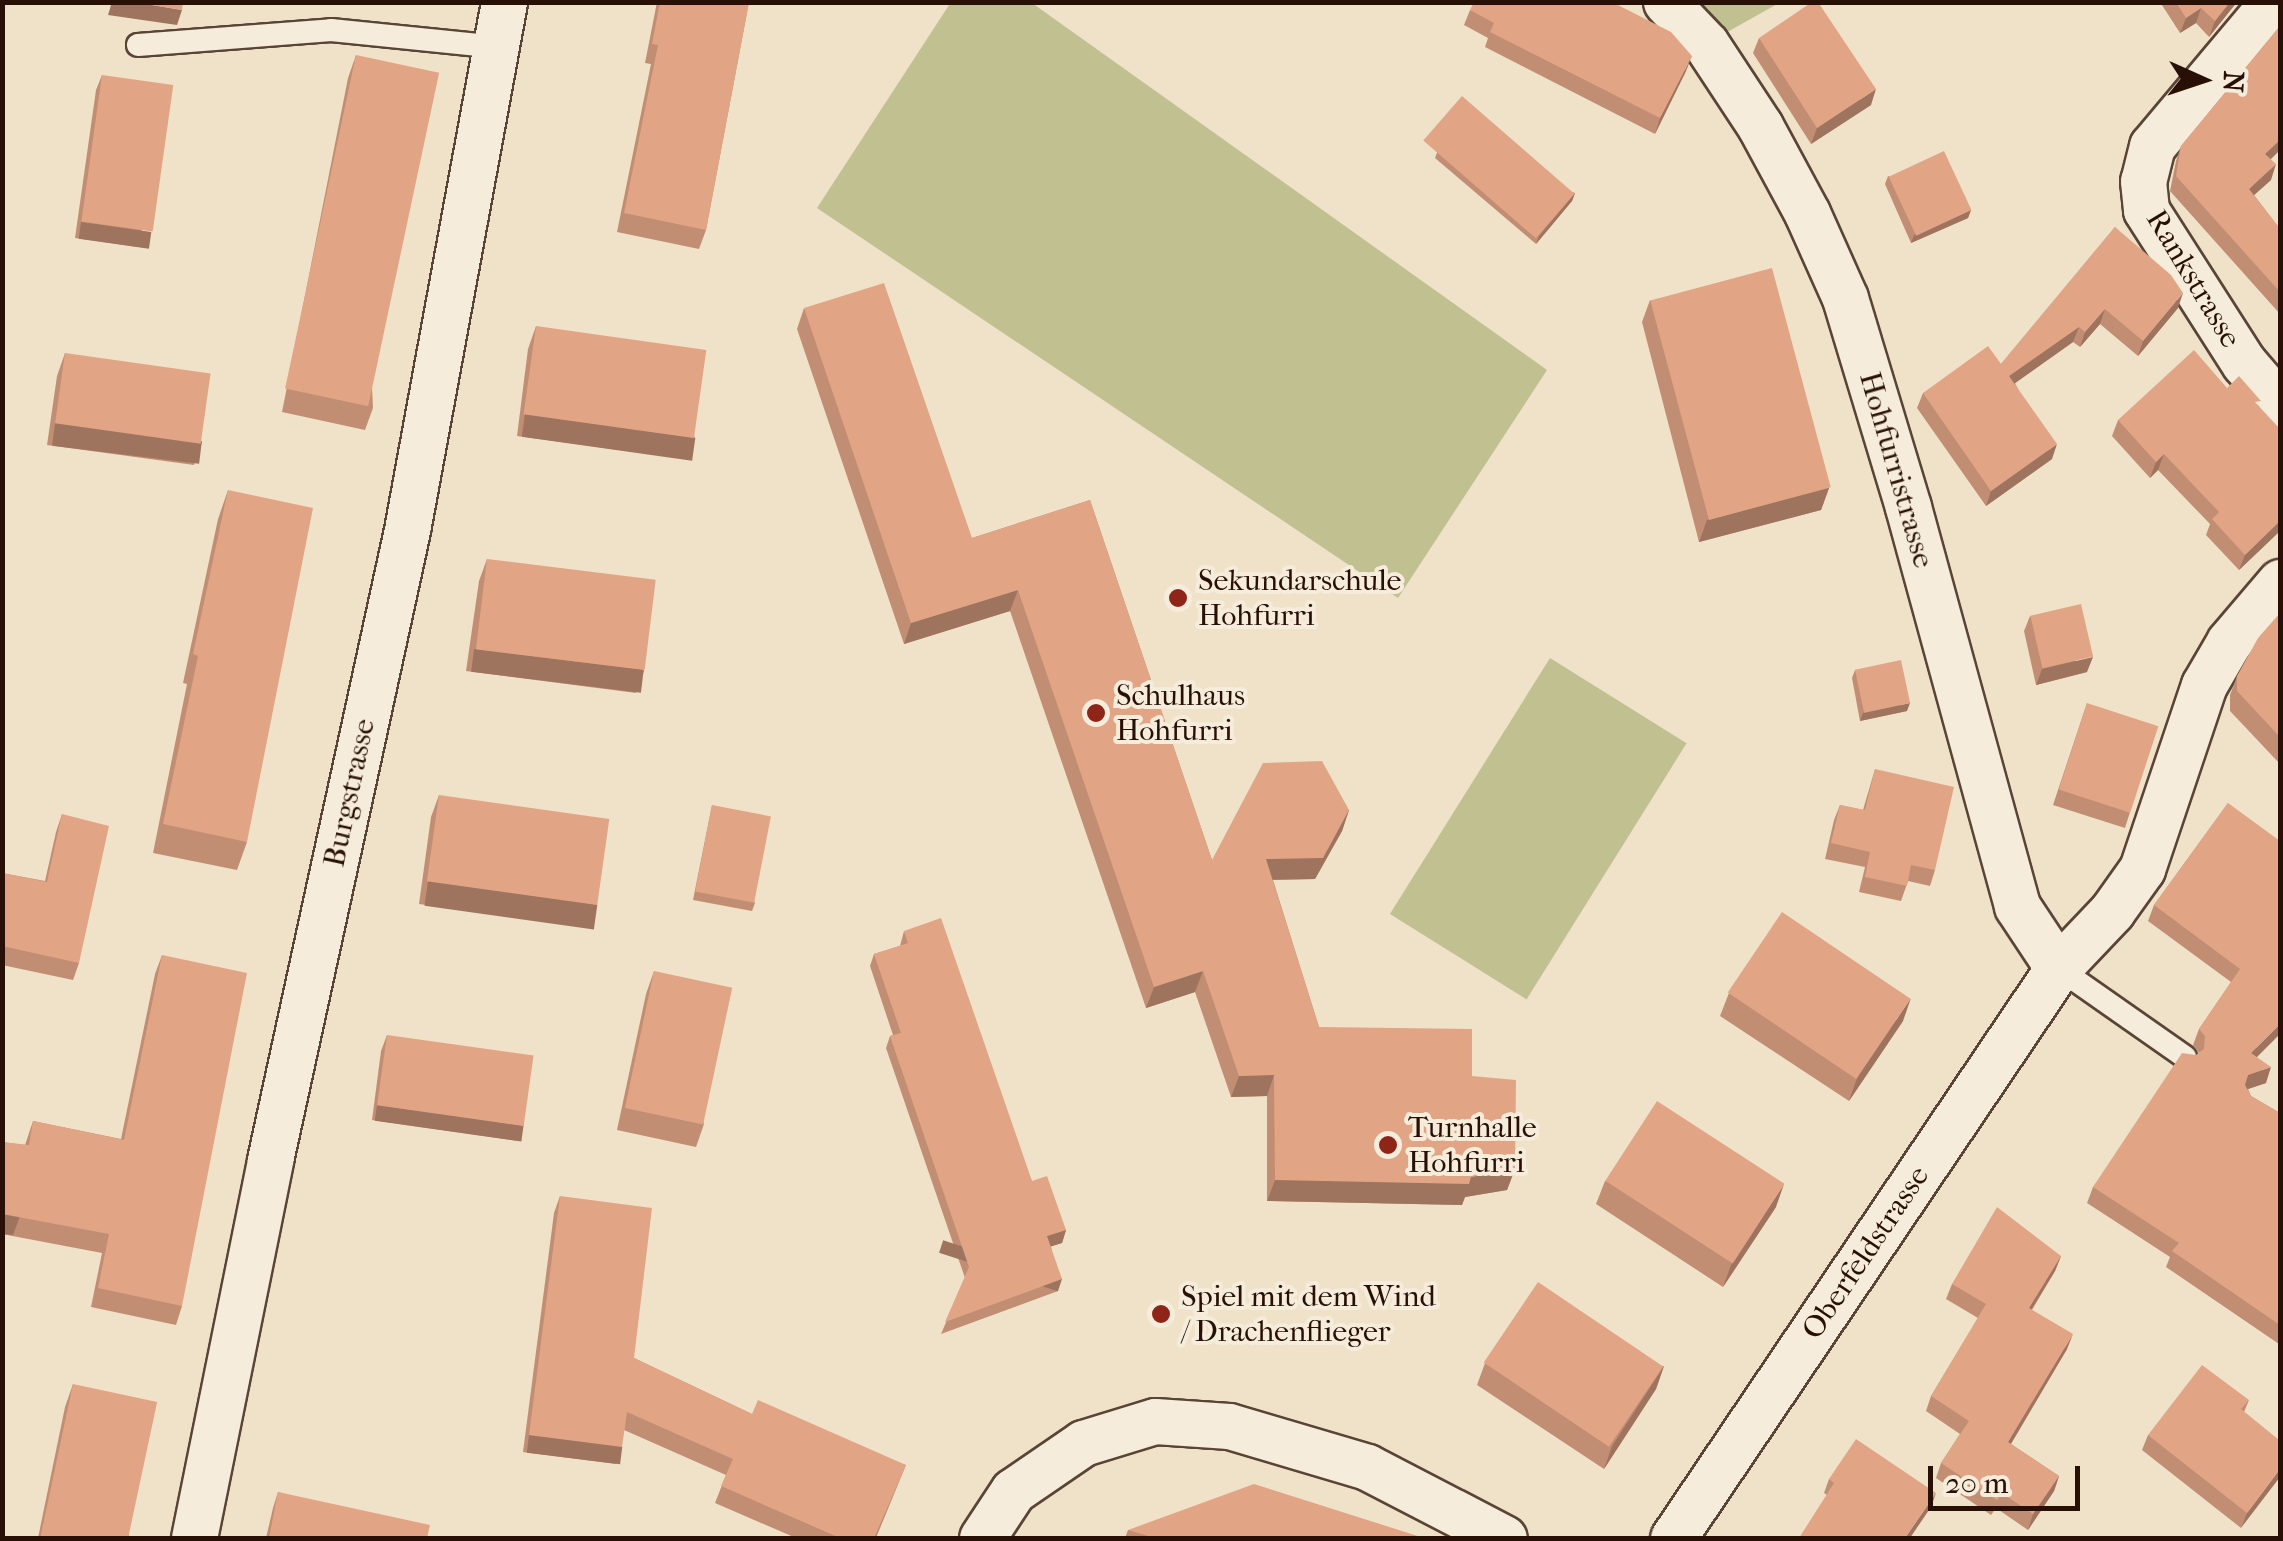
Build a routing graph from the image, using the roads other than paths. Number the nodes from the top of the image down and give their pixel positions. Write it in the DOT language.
graph roads {
  1 [pos="504,2"];
  2 [pos="1666,2"];
  3 [pos="2273,2"];
  4 [pos="138,45"];
  5 [pos="498,46"];
  6 [pos="2280,405"];
  7 [pos="2280,582"];
  8 [pos="2058,968"];
  9 [pos="2185,1057"];
  10 [pos="194,1538"];
  11 [pos="982,1538"];
  12 [pos="1504,1538"];
  13 [pos="1673,1538"];
  1 -- 5 [label="street, Burgstrasse"];
  2 -- 8 [label="street, Hohfurristrasse"];
  3 -- 6 [label="street, Rankstrasse"];
  4 -- 5 [label="lane"];
  5 -- 10 [label="street, Burgstrasse"];
  7 -- 8 [label="street, Oberfeldstrasse"];
  8 -- 9 [label="lane"];
  8 -- 13 [label="street, Oberfeldstrasse"];
  11 -- 12 [label="street"];
}
